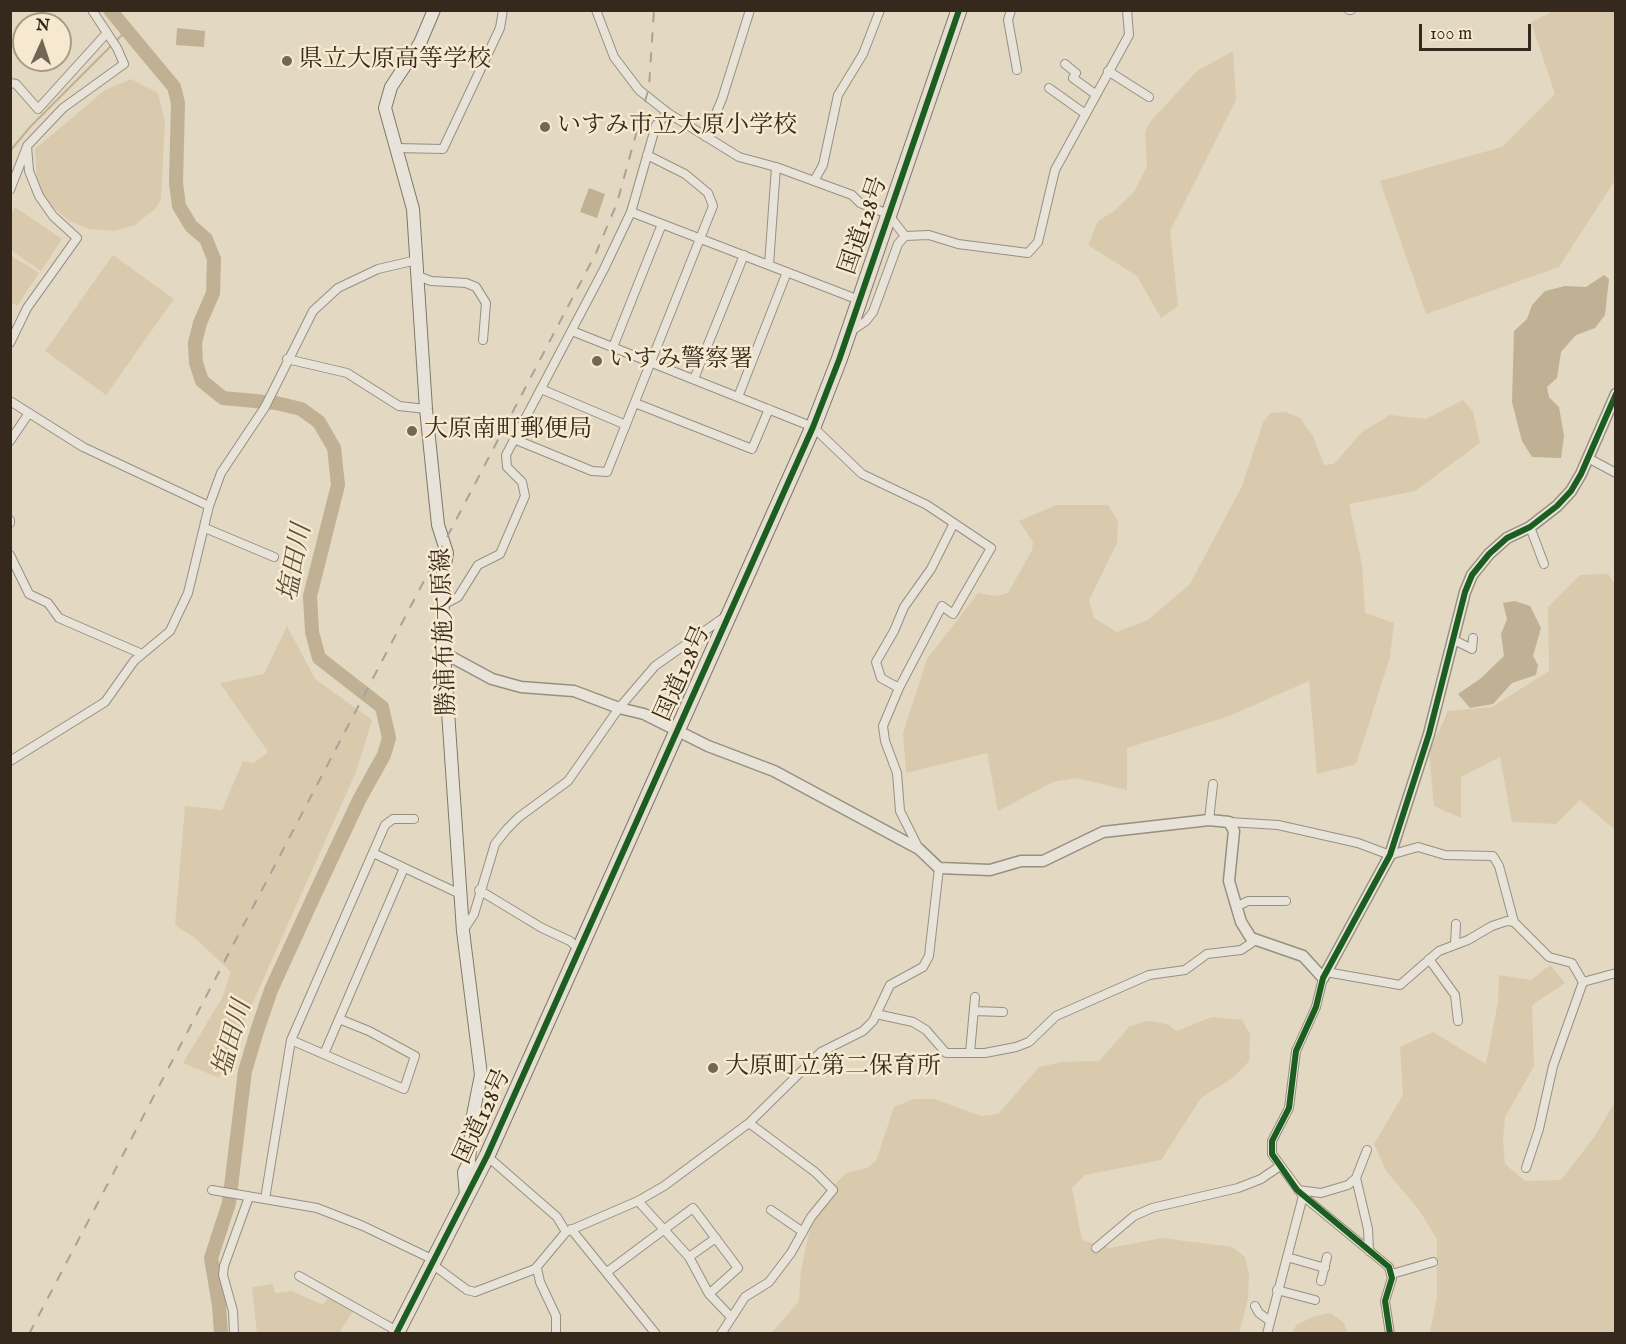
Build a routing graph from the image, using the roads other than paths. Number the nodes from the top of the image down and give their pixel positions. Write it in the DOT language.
graph roads {
  1 [pos="92,10"];
  2 [pos="434,10"];
  3 [pos="502,10"];
  4 [pos="596,10"];
  5 [pos="750,10"];
  6 [pos="880,10"];
  7 [pos="959,10"];
  8 [pos="1011,10"];
  9 [pos="1127,10"];
  10 [pos="111,40"];
  11 [pos="1065,64"];
  12 [pos="1017,70"];
  13 [pos="1108,71"];
  14 [pos="10,83"];
  15 [pos="1049,88"];
  16 [pos="1095,94"];
  17 [pos="1149,97"];
  18 [pos="668,112"];
  19 [pos="1084,113"];
  20 [pos="706,137"];
  21 [pos="27,146"];
  22 [pos="396,148"];
  23 [pos="647,155"];
  24 [pos="776,167"];
  25 [pos="814,181"];
  26 [pos="10,190"];
  27 [pos="631,212"];
  28 [pos="888,214"];
  29 [pos="662,224"];
  30 [pos="905,236"];
  31 [pos="702,239"];
  32 [pos="744,255"];
  33 [pos="417,260"];
  34 [pos="770,265"];
  35 [pos="787,272"];
  36 [pos="418,276"];
  37 [pos="859,300"];
  38 [pos="572,331"];
  39 [pos="848,333"];
  40 [pos="483,340"];
  41 [pos="10,343"];
  42 [pos="613,347"];
  43 [pos="287,359"];
  44 [pos="651,362"];
  45 [pos="693,379"];
  46 [pos="541,389"];
  47 [pos="1616,394"];
  48 [pos="738,397"];
  49 [pos="10,401"];
  50 [pos="635,403"];
  51 [pos="426,409"];
  52 [pos="769,409"];
  53 [pos="29,413"];
  54 [pos="626,425"];
  55 [pos="813,427"];
  56 [pos="514,439"];
  57 [pos="10,441"];
  58 [pos="1588,458"];
  59 [pos="1616,473"];
  60 [pos="209,506"];
  61 [pos="954,523"];
  62 [pos="1530,527"];
  63 [pos="205,528"];
  64 [pos="10,555"];
  65 [pos="274,557"];
  66 [pos="1544,564"];
  67 [pos="441,606"];
  68 [pos="732,613"];
  69 [pos="1473,638"];
  70 [pos="1454,640"];
  71 [pos="444,653"];
  72 [pos="142,654"];
  73 [pos="899,688"];
  74 [pos="619,708"];
  75 [pos="679,730"];
  76 [pos="10,761"];
  77 [pos="1213,784"];
  78 [pos="414,819"];
  79 [pos="1209,820"];
  80 [pos="1229,822"];
  81 [pos="919,849"];
  82 [pos="373,853"];
  83 [pos="1390,855"];
  84 [pos="404,868"];
  85 [pos="939,868"];
  86 [pos="479,890"];
  87 [pos="460,894"];
  88 [pos="1286,901"];
  89 [pos="1236,907"];
  90 [pos="1514,922"];
  91 [pos="1456,924"];
  92 [pos="463,931"];
  93 [pos="1256,940"];
  94 [pos="1455,944"];
  95 [pos="580,950"];
  96 [pos="1429,959"];
  97 [pos="1616,973"];
  98 [pos="1324,975"];
  99 [pos="1583,982"];
  100 [pos="975,997"];
  101 [pos="974,1011"];
  102 [pos="1004,1012"];
  103 [pos="876,1014"];
  104 [pos="339,1019"];
  105 [pos="1458,1021"];
  106 [pos="291,1040"];
  107 [pos="970,1053"];
  108 [pos="324,1054"];
  109 [pos="749,1123"];
  110 [pos="1367,1150"];
  111 [pos="487,1156"];
  112 [pos="1280,1166"];
  113 [pos="1526,1168"];
  114 [pos="1356,1178"];
  115 [pos="212,1190"];
  116 [pos="1300,1193"];
  117 [pos="466,1196"];
  118 [pos="249,1197"];
  119 [pos="265,1199"];
  120 [pos="638,1201"];
  121 [pos="771,1210"];
  122 [pos="666,1229"];
  123 [pos="569,1230"];
  124 [pos="803,1232"];
  125 [pos="716,1238"];
  126 [pos="1096,1248"];
  127 [pos="1369,1251"];
  128 [pos="688,1257"];
  129 [pos="1287,1257"];
  130 [pos="1328,1257"];
  131 [pos="433,1262"];
  132 [pos="1433,1262"];
  133 [pos="537,1268"];
  134 [pos="1325,1268"];
  135 [pos="607,1272"];
  136 [pos="1392,1274"];
  137 [pos="299,1276"];
  138 [pos="1321,1281"];
  139 [pos="1277,1290"];
  140 [pos="709,1294"];
  141 [pos="1315,1300"];
  142 [pos="1255,1306"];
  143 [pos="731,1317"];
  144 [pos="1270,1321"];
  145 [pos="397,1332"];
  146 [pos="234,1334"];
  147 [pos="556,1334"];
  148 [pos="656,1334"];
  149 [pos="721,1334"];
  150 [pos="1267,1334"];
  151 [pos="1390,1334"];
  1 -- 10 [label="street"];
  2 -- 22 [label="main road, 勝浦布施大原線"];
  3 -- 22 [label="street"];
  4 -- 18 [label="street"];
  5 -- 20 [label="street"];
  6 -- 25 [label="street"];
  7 -- 28 [label="highway, 国道128号"];
  8 -- 12 [label="street"];
  9 -- 13 [label="street"];
  10 -- 14 [label="street"];
  10 -- 21 [label="street"];
  11 -- 16 [label="street"];
  13 -- 16 [label="street"];
  13 -- 17 [label="street"];
  15 -- 19 [label="street"];
  16 -- 19 [label="street"];
  18 -- 20 [label="street"];
  18 -- 23 [label="street"];
  19 -- 30 [label="street"];
  20 -- 24 [label="street"];
  21 -- 26 [label="street"];
  21 -- 41 [label="street"];
  22 -- 33 [label="main road, 勝浦布施大原線"];
  23 -- 27 [label="street"];
  23 -- 31 [label="street"];
  24 -- 25 [label="street"];
  24 -- 34 [label="street"];
  25 -- 28 [label="street"];
  27 -- 29 [label="street"];
  27 -- 38 [label="street"];
  28 -- 30 [label="street"];
  28 -- 37 [label="highway, 国道128号"];
  29 -- 31 [label="street"];
  29 -- 42 [label="street"];
  30 -- 39 [label="street"];
  31 -- 32 [label="street"];
  31 -- 44 [label="street"];
  32 -- 34 [label="street"];
  32 -- 45 [label="street"];
  33 -- 36 [label="main road, 勝浦布施大原線"];
  33 -- 43 [label="street"];
  34 -- 35 [label="street"];
  35 -- 37 [label="street"];
  35 -- 48 [label="street"];
  36 -- 40 [label="street"];
  36 -- 51 [label="main road, 勝浦布施大原線"];
  37 -- 39 [label="highway, 国道128号"];
  38 -- 42 [label="street"];
  38 -- 46 [label="street"];
  39 -- 55 [label="highway, 国道128号"];
  42 -- 44 [label="street"];
  43 -- 51 [label="street"];
  43 -- 60 [label="street"];
  44 -- 45 [label="street"];
  44 -- 50 [label="street"];
  45 -- 48 [label="street"];
  46 -- 54 [label="street"];
  46 -- 56 [label="street"];
  47 -- 58 [label="street"];
  48 -- 52 [label="street"];
  49 -- 53 [label="street"];
  50 -- 52 [label="street"];
  50 -- 54 [label="street"];
  51 -- 67 [label="main road, 勝浦布施大原線"];
  52 -- 55 [label="street"];
  53 -- 57 [label="street"];
  53 -- 60 [label="street"];
  54 -- 56 [label="street"];
  55 -- 61 [label="street"];
  55 -- 68 [label="highway, 国道128号"];
  56 -- 67 [label="street"];
  58 -- 59 [label="street"];
  58 -- 62 [label="street"];
  60 -- 63 [label="street"];
  61 -- 73 [label="street"];
  61 -- 73 [label="street"];
  62 -- 66 [label="street"];
  62 -- 70 [label="street"];
  63 -- 65 [label="street"];
  63 -- 72 [label="street"];
  64 -- 72 [label="street"];
  67 -- 71 [label="main road, 勝浦布施大原線"];
  68 -- 74 [label="street"];
  68 -- 75 [label="highway, 国道128号"];
  69 -- 70 [label="street"];
  70 -- 83 [label="street"];
  71 -- 74 [label="street"];
  71 -- 87 [label="main road, 勝浦布施大原線"];
  72 -- 76 [label="street"];
  73 -- 81 [label="street"];
  74 -- 75 [label="street"];
  74 -- 86 [label="street"];
  75 -- 81 [label="street"];
  75 -- 95 [label="highway, 国道128号"];
  77 -- 79 [label="street"];
  78 -- 82 [label="street"];
  79 -- 80 [label="street"];
  79 -- 85 [label="street"];
  80 -- 83 [label="street"];
  80 -- 89 [label="street"];
  81 -- 85 [label="street"];
  82 -- 84 [label="street"];
  82 -- 106 [label="street"];
  83 -- 90 [label="street"];
  83 -- 98 [label="street"];
  84 -- 87 [label="street"];
  84 -- 104 [label="street"];
  85 -- 103 [label="street"];
  86 -- 92 [label="street"];
  86 -- 95 [label="street"];
  87 -- 92 [label="main road, 勝浦布施大原線"];
  88 -- 89 [label="street"];
  89 -- 93 [label="street"];
  90 -- 94 [label="street"];
  90 -- 99 [label="street"];
  91 -- 94 [label="street"];
  92 -- 117 [label="main road, 勝浦布施大原線"];
  93 -- 98 [label="street"];
  93 -- 107 [label="street"];
  94 -- 96 [label="street"];
  95 -- 111 [label="highway, 国道128号"];
  96 -- 98 [label="street"];
  96 -- 105 [label="street"];
  97 -- 99 [label="street"];
  98 -- 112 [label="street"];
  99 -- 113 [label="street"];
  100 -- 101 [label="street"];
  101 -- 102 [label="street"];
  101 -- 107 [label="street"];
  103 -- 107 [label="street"];
  103 -- 109 [label="street"];
  104 -- 108 [label="street"];
  104 -- 108 [label="street"];
  106 -- 108 [label="street"];
  106 -- 119 [label="street"];
  109 -- 120 [label="street"];
  109 -- 124 [label="street"];
  110 -- 114 [label="street"];
  111 -- 117 [label="highway, 国道128号"];
  111 -- 123 [label="street"];
  112 -- 116 [label="street"];
  112 -- 126 [label="street"];
  114 -- 116 [label="street"];
  114 -- 127 [label="street"];
  115 -- 118 [label="street"];
  116 -- 127 [label="street"];
  116 -- 129 [label="street"];
  117 -- 131 [label="highway, 国道128号"];
  118 -- 119 [label="street"];
  118 -- 146 [label="street"];
  119 -- 131 [label="street"];
  120 -- 122 [label="street"];
  120 -- 123 [label="street"];
  121 -- 124 [label="street"];
  122 -- 125 [label="street"];
  122 -- 128 [label="street"];
  122 -- 135 [label="street"];
  123 -- 133 [label="street"];
  123 -- 135 [label="street"];
  124 -- 143 [label="street"];
  125 -- 128 [label="street"];
  125 -- 140 [label="street"];
  127 -- 136 [label="street"];
  128 -- 140 [label="street"];
  129 -- 134 [label="street"];
  129 -- 139 [label="street"];
  130 -- 134 [label="street"];
  131 -- 133 [label="street"];
  131 -- 145 [label="highway, 国道128号"];
  132 -- 136 [label="street"];
  133 -- 147 [label="street"];
  134 -- 138 [label="street"];
  135 -- 148 [label="street"];
  136 -- 151 [label="street"];
  137 -- 145 [label="street"];
  139 -- 141 [label="street"];
  139 -- 144 [label="street"];
  140 -- 143 [label="street"];
  142 -- 144 [label="street"];
  143 -- 149 [label="street"];
  144 -- 150 [label="street"];
}
